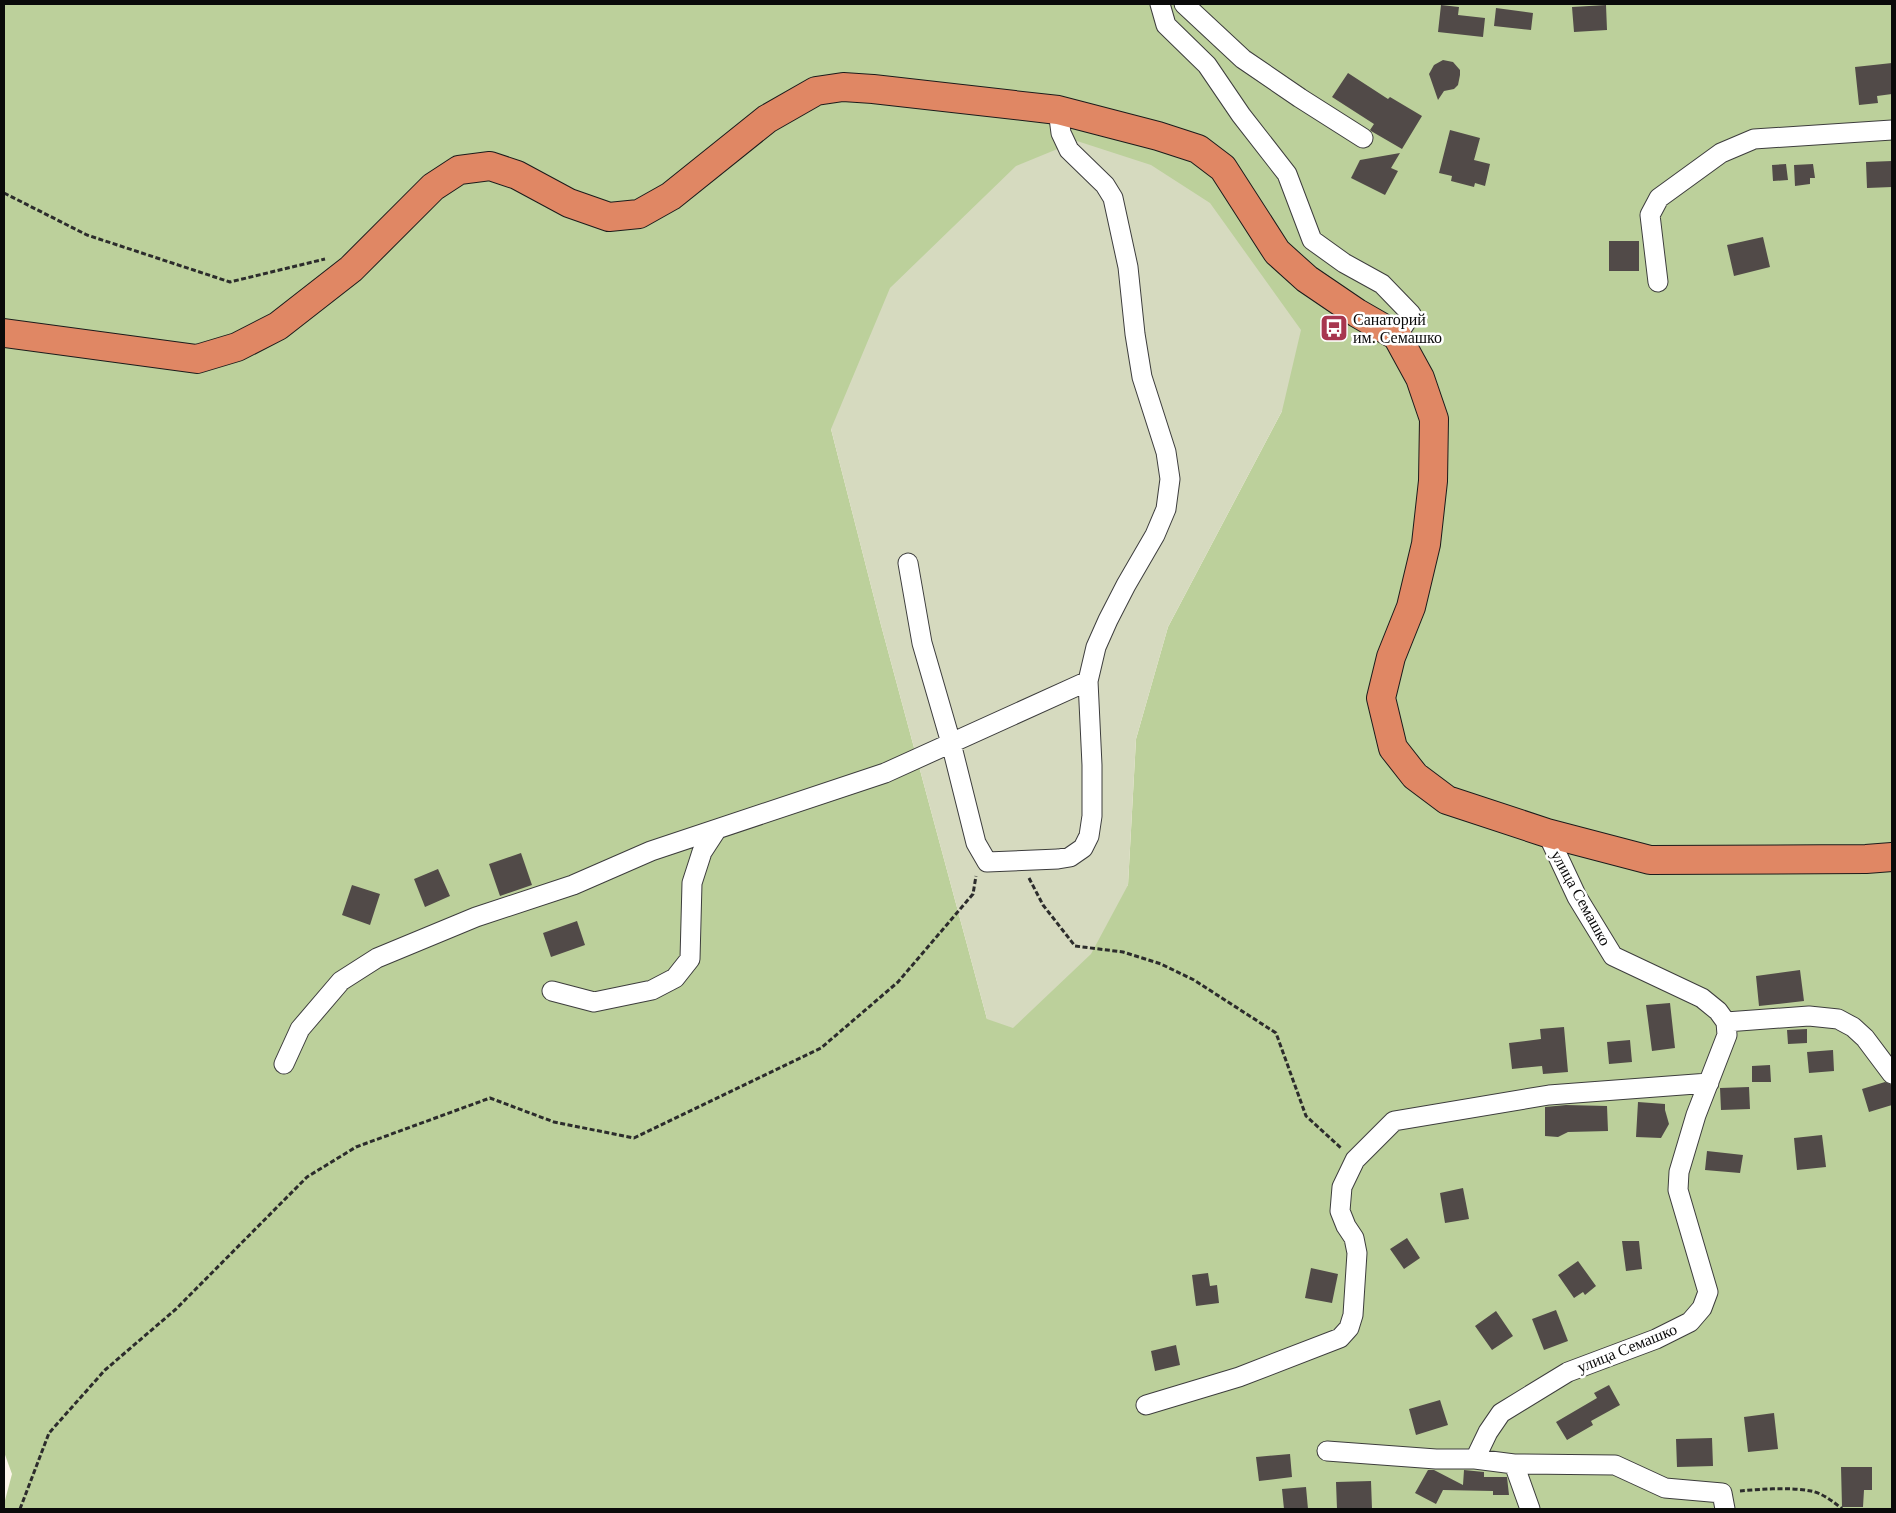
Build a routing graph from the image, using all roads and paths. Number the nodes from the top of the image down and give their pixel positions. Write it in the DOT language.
graph roads {
  1 [pos="1160,4"];
  2 [pos="1184,4"];
  3 [pos="1058,110"];
  4 [pos="1892,130"];
  5 [pos="1363,138"];
  6 [pos="4,193"];
  7 [pos="326,259"];
  8 [pos="1658,282"];
  9 [pos="4,333"];
  10 [pos="1397,336"];
  11 [pos="908,563"];
  12 [pos="1088,681"];
  13 [pos="950,743"];
  14 [pos="717,829"];
  15 [pos="1547,833"];
  16 [pos="1892,856"];
  17 [pos="1020,861"];
  18 [pos="987,862"];
  19 [pos="552,991"];
  20 [pos="1726,1022"];
  21 [pos="284,1064"];
  22 [pos="1892,1074"];
  23 [pos="1709,1084"];
  24 [pos="1355,1160"];
  25 [pos="1146,1405"];
  26 [pos="1328,1451"];
  27 [pos="1475,1459"];
  28 [pos="1514,1464"];
  29 [pos="1724,1501"];
  30 [pos="20,1509"];
  31 [pos="1530,1509"];
  32 [pos="1842,1509"];
  1 -- 10 [label="street"];
  2 -- 5 [label="street"];
  3 -- 9 [label="highway"];
  3 -- 10 [label="highway"];
  3 -- 12 [label="street"];
  4 -- 8 [label="street"];
  6 -- 7 [label="path"];
  10 -- 15 [label="highway"];
  11 -- 13 [label="street"];
  12 -- 13 [label="street"];
  12 -- 17 [label="street"];
  13 -- 14 [label="street"];
  13 -- 18 [label="street"];
  14 -- 19 [label="street"];
  14 -- 21 [label="street"];
  15 -- 16 [label="highway"];
  15 -- 20 [label="street, улица Семашко"];
  17 -- 18 [label="street"];
  17 -- 24 [label="path"];
  18 -- 30 [label="path"];
  20 -- 22 [label="street"];
  20 -- 23 [label="street, улица Семашко"];
  23 -- 24 [label="street"];
  23 -- 27 [label="street, улица Семашко"];
  24 -- 25 [label="street"];
  26 -- 27 [label="street"];
  27 -- 28 [label="street"];
  28 -- 29 [label="street"];
  28 -- 31 [label="street"];
  29 -- 32 [label="path"];
}
